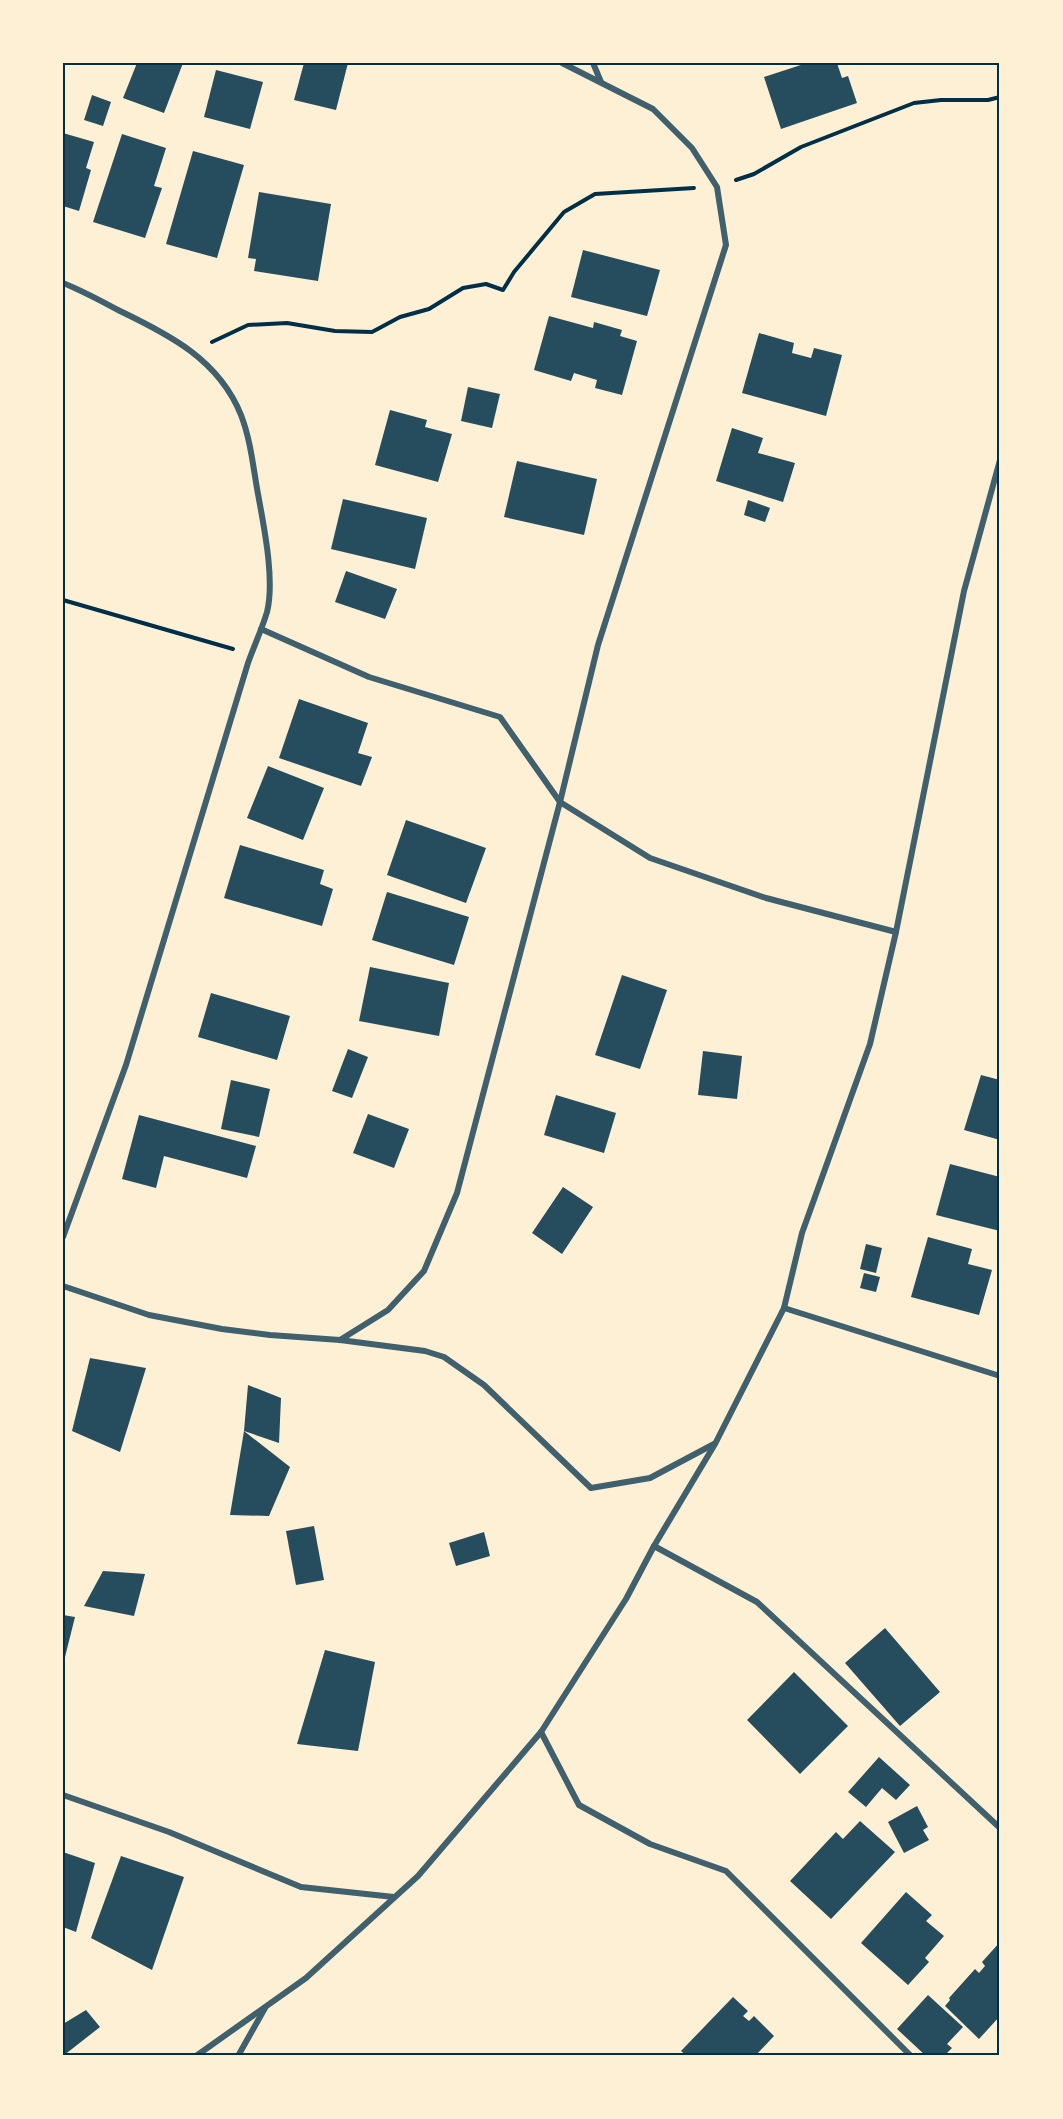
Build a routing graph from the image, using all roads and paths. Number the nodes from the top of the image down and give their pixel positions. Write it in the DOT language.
graph roads {
  1 [pos="562,63"];
  2 [pos="593,63"];
  3 [pos="601,83"];
  4 [pos="1000,97"];
  5 [pos="717,187"];
  6 [pos="63,283"];
  7 [pos="194,351"];
  8 [pos="1000,460"];
  9 [pos="63,600"];
  10 [pos="261,629"];
  11 [pos="251,654"];
  12 [pos="560,802"];
  13 [pos="896,932"];
  14 [pos="63,1238"];
  15 [pos="63,1286"];
  16 [pos="784,1308"];
  17 [pos="340,1340"];
  18 [pos="1000,1376"];
  19 [pos="715,1444"];
  20 [pos="654,1546"];
  21 [pos="541,1732"];
  22 [pos="63,1796"];
  23 [pos="1000,1828"];
  24 [pos="394,1897"];
  25 [pos="267,2005"];
  26 [pos="196,2056"];
  27 [pos="238,2056"];
  28 [pos="911,2056"];
  1 -- 3 [label="street"];
  2 -- 3 [label="street"];
  3 -- 5 [label="street"];
  4 -- 5 [label="path"];
  5 -- 7 [label="path"];
  5 -- 12 [label="street"];
  6 -- 7 [label="street"];
  7 -- 10 [label="street"];
  8 -- 13 [label="street"];
  9 -- 11 [label="path"];
  10 -- 11 [label="street"];
  10 -- 12 [label="street"];
  11 -- 14 [label="street"];
  12 -- 13 [label="street"];
  12 -- 17 [label="street"];
  13 -- 16 [label="street"];
  15 -- 17 [label="street"];
  16 -- 18 [label="street"];
  16 -- 19 [label="street"];
  17 -- 19 [label="street"];
  19 -- 20 [label="street"];
  20 -- 21 [label="street"];
  20 -- 23 [label="street"];
  21 -- 24 [label="street"];
  21 -- 28 [label="street"];
  22 -- 24 [label="street"];
  24 -- 25 [label="street"];
  25 -- 26 [label="street"];
  25 -- 27 [label="street"];
}
